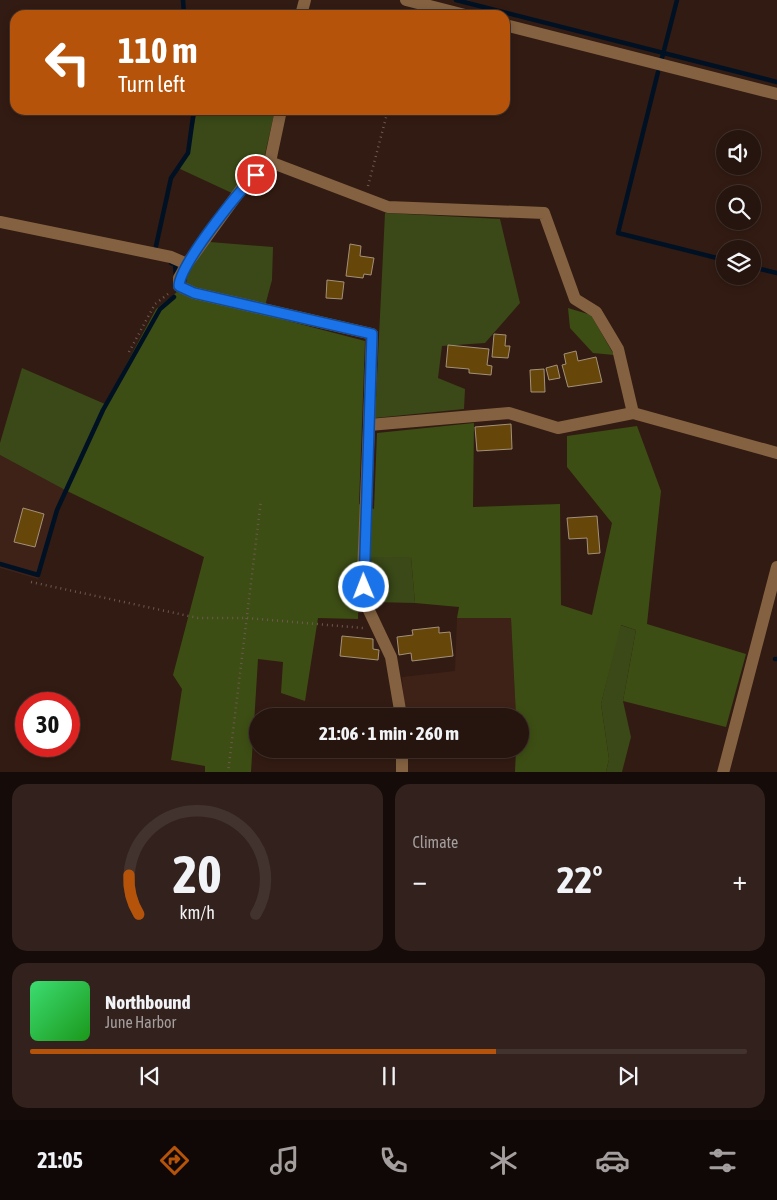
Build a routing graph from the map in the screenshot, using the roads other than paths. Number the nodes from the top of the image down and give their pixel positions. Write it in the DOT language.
graph roads {
  1 [pos="406,0"];
  2 [pos="445,10"];
  3 [pos="510,26"];
  4 [pos="777,94"];
  5 [pos="280,115"];
  6 [pos="270,162"];
  7 [pos="0,222"];
  8 [pos="187,264"];
  9 [pos="633,413"];
  10 [pos="369,425"];
  11 [pos="777,453"];
  12 [pos="777,567"];
  13 [pos="400,708"];
  14 [pos="402,758"];
  15 [pos="402,772"];
  16 [pos="723,772"];
  1 -- 2 [label="street"];
  3 -- 4 [label="street"];
  5 -- 6 [label="street"];
  6 -- 8 [label="street"];
  6 -- 9 [label="street"];
  7 -- 8 [label="street"];
  8 -- 10 [label="street"];
  9 -- 10 [label="street"];
  9 -- 11 [label="street"];
  10 -- 13 [label="street"];
  12 -- 16 [label="street"];
  14 -- 15 [label="street"];
}
